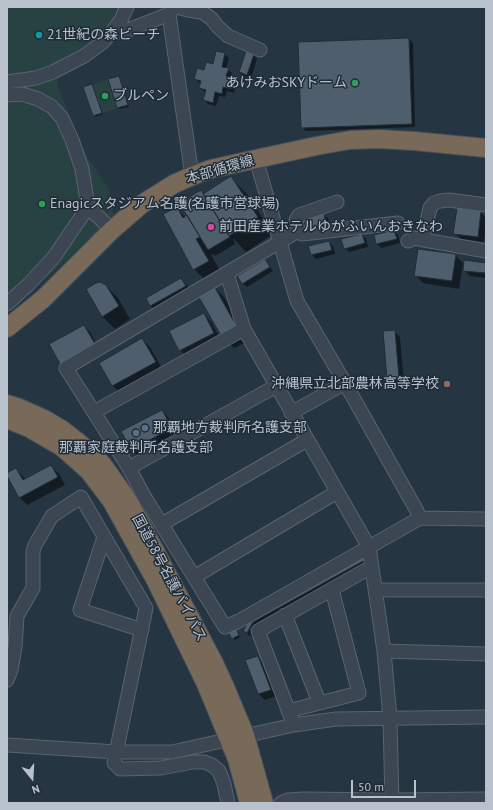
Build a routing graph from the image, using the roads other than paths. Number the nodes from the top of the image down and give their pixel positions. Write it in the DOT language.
graph roads {
  1 [pos="127,7"];
  2 [pos="174,9"];
  3 [pos="112,32"];
  4 [pos="260,50"];
  5 [pos="7,82"];
  6 [pos="7,95"];
  7 [pos="486,148"];
  8 [pos="256,159"];
  9 [pos="192,176"];
  10 [pos="337,202"];
  11 [pos="486,205"];
  12 [pos="88,207"];
  13 [pos="398,224"];
  14 [pos="112,230"];
  15 [pos="298,231"];
  16 [pos="423,239"];
  17 [pos="408,241"];
  18 [pos="279,242"];
  19 [pos="486,251"];
  20 [pos="227,274"];
  21 [pos="43,299"];
  22 [pos="7,304"];
  23 [pos="7,328"];
  24 [pos="244,329"];
  25 [pos="7,339"];
  26 [pos="345,383"];
  27 [pos="276,386"];
  28 [pos="10,407"];
  29 [pos="94,412"];
  30 [pos="292,412"];
  31 [pos="307,440"];
  32 [pos="129,468"];
  33 [pos="337,492"];
  34 [pos="137,500"];
  35 [pos="420,518"];
  36 [pos="486,519"];
  37 [pos="162,524"];
  38 [pos="104,537"];
  39 [pos="369,547"];
  40 [pos="371,567"];
  41 [pos="194,577"];
  42 [pos="332,590"];
  43 [pos="375,590"];
  44 [pos="486,590"];
  45 [pos="285,615"];
  46 [pos="142,630"];
  47 [pos="384,651"];
  48 [pos="486,654"];
  49 [pos="7,680"];
  50 [pos="319,702"];
  51 [pos="288,711"];
  52 [pos="486,717"];
  53 [pos="390,718"];
  54 [pos="294,725"];
  55 [pos="237,737"];
  56 [pos="7,745"];
  57 [pos="117,752"];
  58 [pos="483,800"];
  59 [pos="392,802"];
  60 [pos="228,803"];
  61 [pos="249,803"];
  62 [pos="264,803"];
  63 [pos="281,803"];
  1 -- 3 [label="street"];
  2 -- 3 [label="street"];
  2 -- 4 [label="street"];
  2 -- 9 [label="street"];
  3 -- 5 [label="street"];
  6 -- 12 [label="street"];
  7 -- 8 [label="highway, 本部循環線"];
  8 -- 9 [label="highway, 本部循環線"];
  8 -- 18 [label="street"];
  9 -- 14 [label="highway, 本部循環線"];
  10 -- 15 [label="street"];
  11 -- 16 [label="street"];
  12 -- 14 [label="street"];
  12 -- 22 [label="street"];
  13 -- 15 [label="street"];
  14 -- 21 [label="highway, 本部循環線"];
  15 -- 18 [label="street"];
  16 -- 17 [label="street"];
  16 -- 19 [label="street"];
  18 -- 20 [label="street"];
  18 -- 26 [label="street"];
  20 -- 24 [label="street"];
  20 -- 29 [label="street"];
  21 -- 23 [label="highway, 本部循環線"];
  21 -- 25 [label="highway"];
  24 -- 27 [label="street"];
  24 -- 29 [label="street"];
  26 -- 30 [label="street"];
  26 -- 35 [label="street"];
  27 -- 30 [label="street"];
  27 -- 32 [label="street"];
  28 -- 34 [label="highway, 国道58号名護バイパス"];
  28 -- 55 [label="highway, 国道58号名護バイパス"];
  29 -- 32 [label="street"];
  30 -- 31 [label="street"];
  31 -- 33 [label="street"];
  31 -- 37 [label="street"];
  32 -- 34 [label="street"];
  33 -- 39 [label="street"];
  33 -- 41 [label="street"];
  34 -- 37 [label="street"];
  34 -- 55 [label="highway, 国道58号名護バイパス"];
  35 -- 36 [label="street"];
  35 -- 39 [label="street"];
  37 -- 41 [label="street"];
  38 -- 46 [label="street"];
  38 -- 46 [label="street"];
  38 -- 49 [label="street"];
  39 -- 40 [label="street"];
  39 -- 41 [label="street"];
  40 -- 42 [label="street"];
  40 -- 43 [label="street"];
  42 -- 45 [label="street"];
  42 -- 50 [label="street"];
  43 -- 44 [label="street"];
  43 -- 47 [label="street"];
  45 -- 50 [label="street"];
  45 -- 51 [label="street"];
  46 -- 57 [label="street"];
  47 -- 48 [label="street"];
  47 -- 53 [label="street"];
  50 -- 51 [label="street"];
  51 -- 54 [label="street"];
  52 -- 53 [label="street"];
  53 -- 54 [label="street"];
  53 -- 59 [label="street"];
  54 -- 55 [label="street"];
  55 -- 57 [label="street"];
  55 -- 61 [label="highway, 国道58号名護バイパス"];
  55 -- 62 [label="highway, 国道58号名護バイパス"];
  56 -- 57 [label="street"];
  57 -- 60 [label="street"];
  58 -- 59 [label="street"];
  59 -- 63 [label="street"];
}
